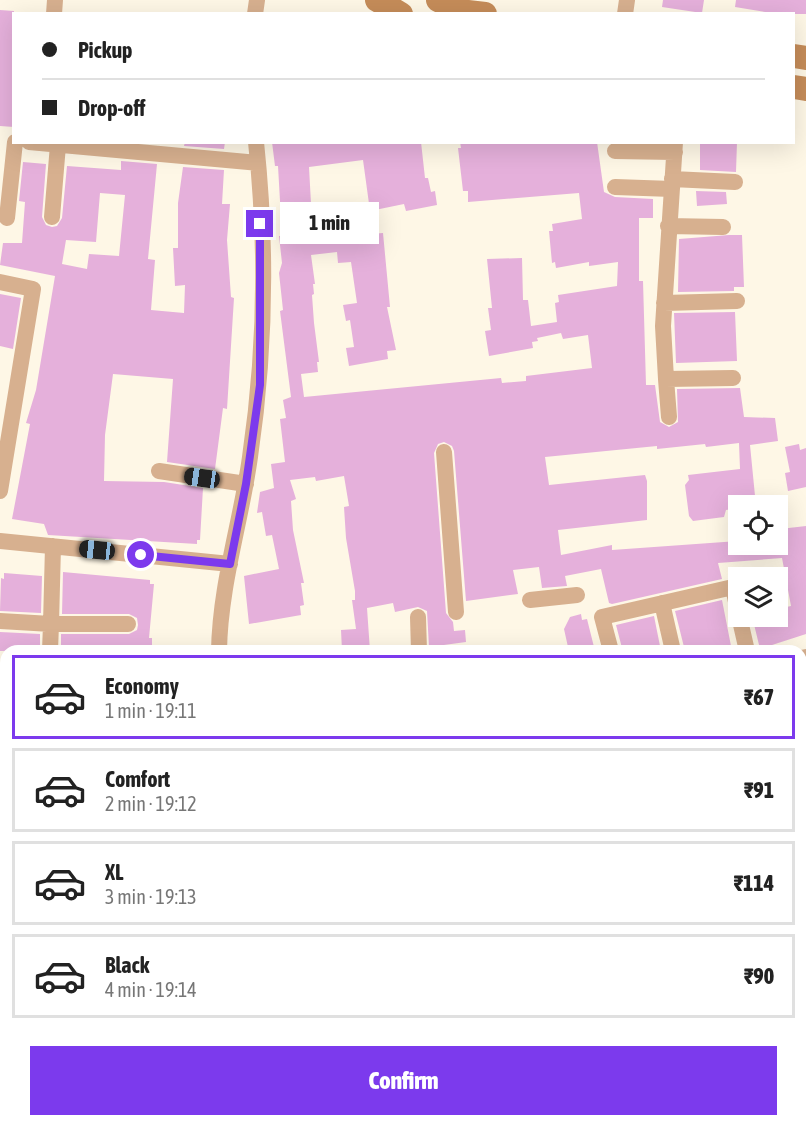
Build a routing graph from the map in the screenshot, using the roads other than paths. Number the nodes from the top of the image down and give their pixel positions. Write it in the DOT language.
graph roads {
  1 [pos="377,0"];
  2 [pos="438,0"];
  3 [pos="397,12"];
  4 [pos="468,12"];
  5 [pos="15,144"];
  6 [pos="48,144"];
  7 [pos="256,144"];
  8 [pos="58,145"];
  9 [pos="675,147"];
  10 [pos="615,151"];
  11 [pos="258,163"];
  12 [pos="735,182"];
  13 [pos="672,184"];
  14 [pos="615,187"];
  15 [pos="52,217"];
  16 [pos="8,218"];
  17 [pos="668,226"];
  18 [pos="723,226"];
  19 [pos="0,282"];
  20 [pos="737,301"];
  21 [pos="664,303"];
  22 [pos="734,378"];
  23 [pos="666,379"];
  24 [pos="669,417"];
  25 [pos="444,452"];
  26 [pos="159,471"];
  27 [pos="246,484"];
  28 [pos="0,491"];
  29 [pos="0,541"];
  30 [pos="53,546"];
  31 [pos="230,564"];
  32 [pos="728,588"];
  33 [pos="577,595"];
  34 [pos="530,600"];
  35 [pos="662,603"];
  36 [pos="456,612"];
  37 [pos="418,616"];
  38 [pos="0,621"];
  39 [pos="51,624"];
  40 [pos="128,624"];
  41 [pos="742,627"];
  42 [pos="50,645"];
  43 [pos="220,645"];
  44 [pos="419,645"];
  45 [pos="609,645"];
  46 [pos="672,645"];
  47 [pos="746,645"];
  1 -- 3 [label="street"];
  2 -- 4 [label="street"];
  5 -- 16 [label="street"];
  6 -- 8 [label="street"];
  7 -- 11 [label="street"];
  8 -- 11 [label="street"];
  8 -- 15 [label="street"];
  9 -- 10 [label="street"];
  9 -- 13 [label="street"];
  11 -- 27 [label="street"];
  12 -- 13 [label="street"];
  13 -- 14 [label="street"];
  13 -- 17 [label="street"];
  17 -- 18 [label="street"];
  17 -- 21 [label="street"];
  19 -- 28 [label="street"];
  20 -- 21 [label="street"];
  21 -- 23 [label="street"];
  22 -- 23 [label="street"];
  23 -- 24 [label="street"];
  25 -- 36 [label="street"];
  26 -- 27 [label="street"];
  27 -- 31 [label="street"];
  29 -- 30 [label="street"];
  30 -- 31 [label="street"];
  30 -- 39 [label="street"];
  31 -- 43 [label="street"];
  32 -- 35 [label="street"];
  33 -- 34 [label="street"];
  35 -- 45 [label="street"];
  35 -- 46 [label="street"];
  37 -- 44 [label="street"];
  38 -- 39 [label="street"];
  39 -- 40 [label="street"];
  39 -- 42 [label="street"];
  41 -- 47 [label="street"];
}
